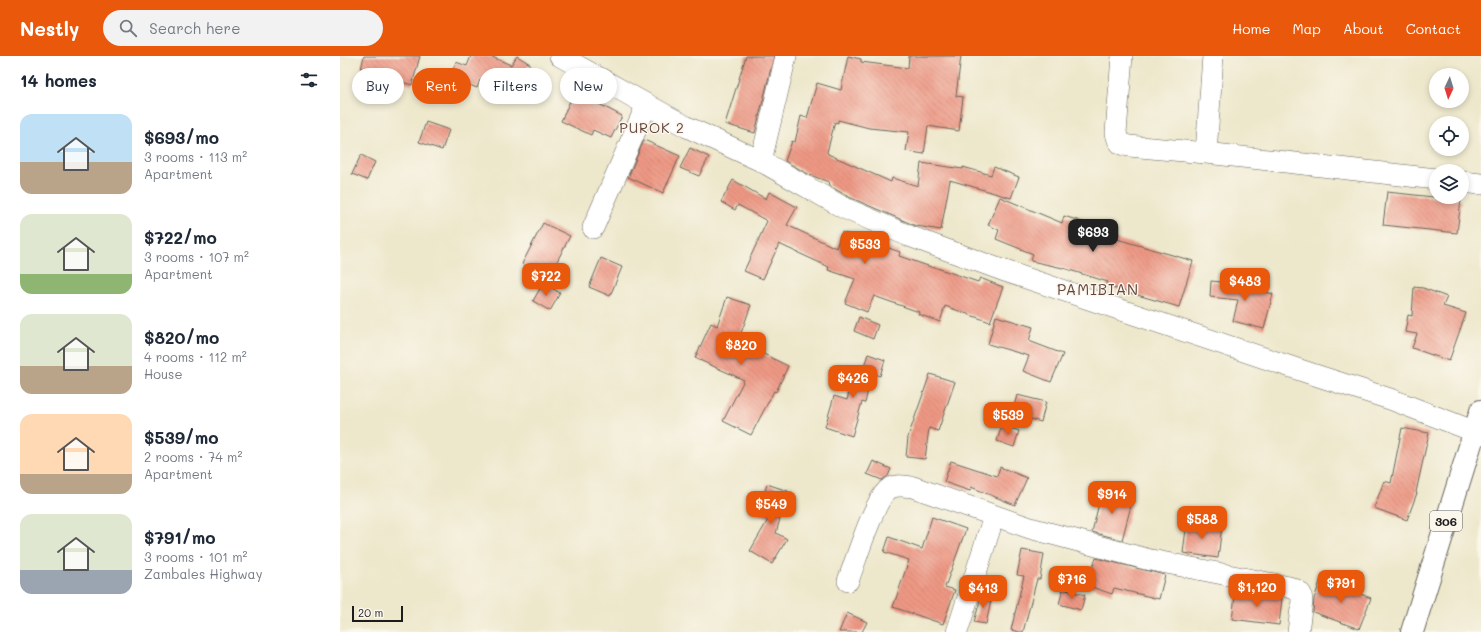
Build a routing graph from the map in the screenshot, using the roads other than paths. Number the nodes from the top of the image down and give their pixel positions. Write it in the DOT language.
graph roads {
  1 [pos="560,56"];
  2 [pos="786,56"];
  3 [pos="1122,56"];
  4 [pos="1213,56"];
  5 [pos="647,104"];
  6 [pos="1206,153"];
  7 [pos="761,161"];
  8 [pos="1429,178"];
  9 [pos="1469,183"];
  10 [pos="1481,184"];
  11 [pos="593,228"];
  12 [pos="1481,411"];
  13 [pos="1477,433"];
  14 [pos="994,516"];
  15 [pos="848,581"];
  16 [pos="957,632"];
  17 [pos="1298,632"];
  18 [pos="1412,632"];
  1 -- 5 [label="street"];
  2 -- 7 [label="street"];
  3 -- 6 [label="street"];
  4 -- 6 [label="street"];
  5 -- 7 [label="street"];
  5 -- 11 [label="street"];
  6 -- 8 [label="street"];
  7 -- 13 [label="street"];
  9 -- 10 [label="street"];
  12 -- 13 [label="main road, 306"];
  13 -- 18 [label="main road, 306"];
  14 -- 15 [label="street"];
  14 -- 16 [label="street"];
  14 -- 17 [label="street"];
}
